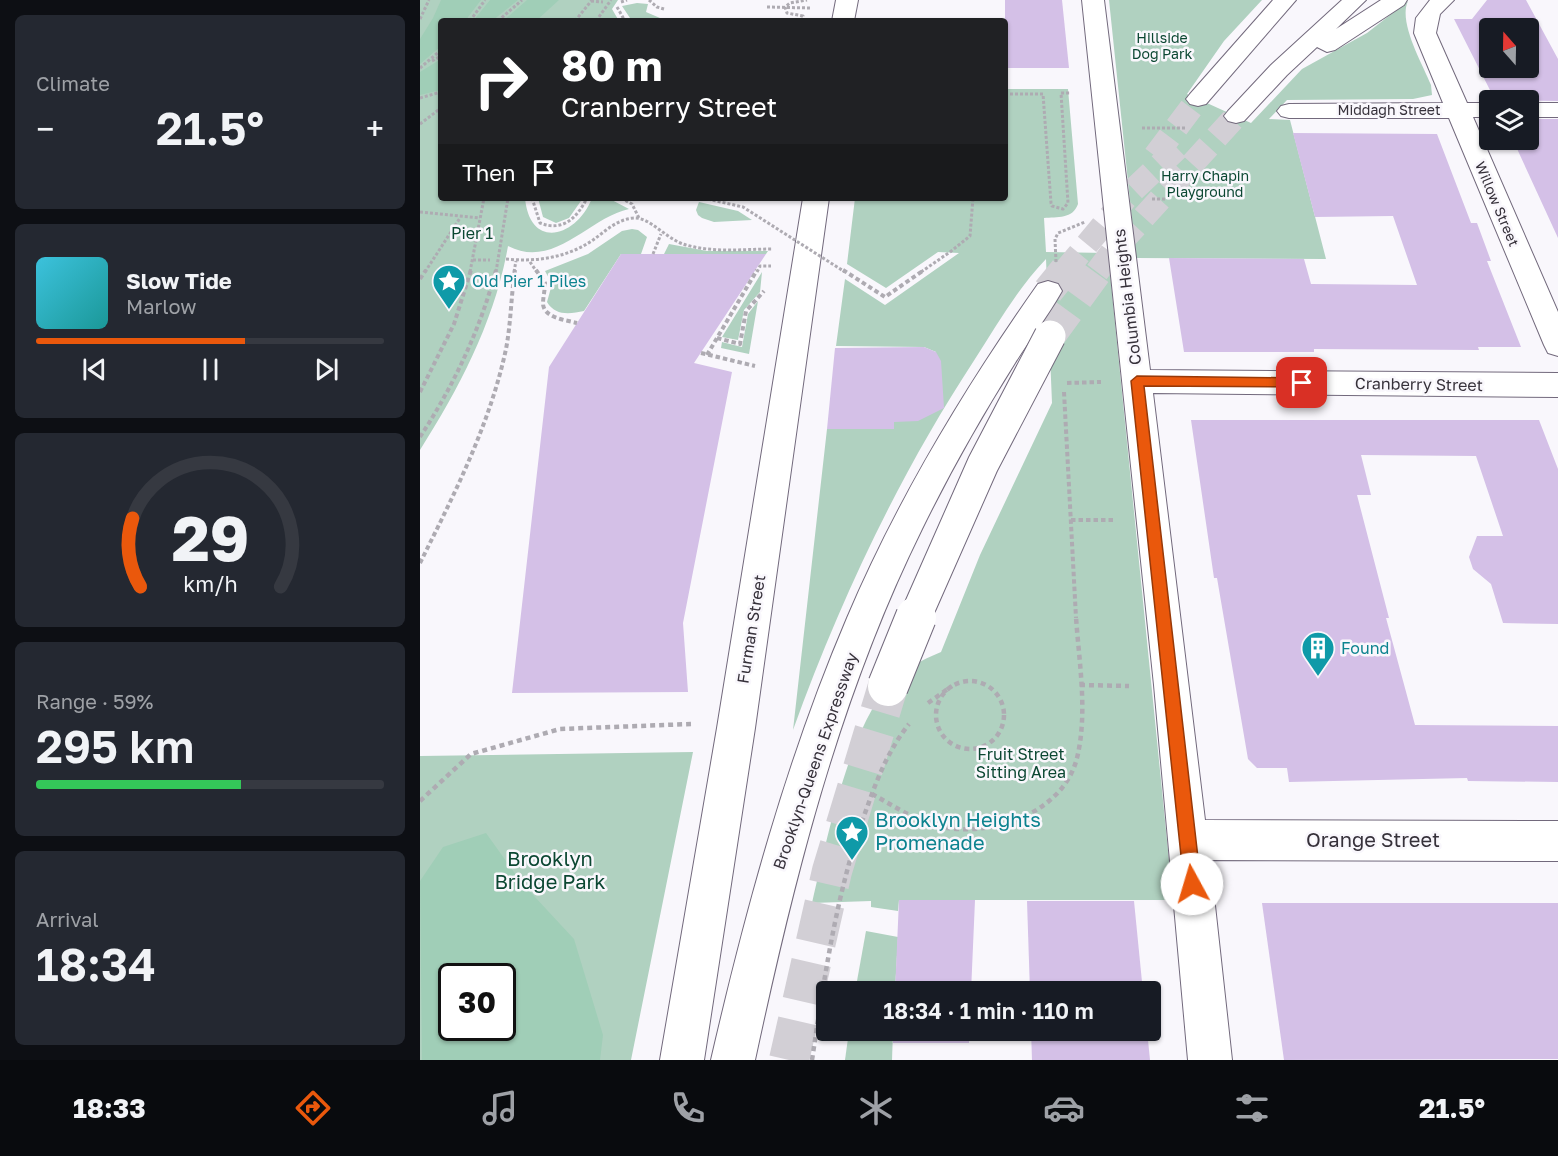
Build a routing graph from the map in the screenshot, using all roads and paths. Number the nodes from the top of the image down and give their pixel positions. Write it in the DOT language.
graph roads {
  1 [pos="428,0"];
  2 [pos="485,0"];
  3 [pos="522,0"];
  4 [pos="612,0"];
  5 [pos="627,0"];
  6 [pos="649,0"];
  7 [pos="807,0"];
  8 [pos="847,0"];
  9 [pos="1093,0"];
  10 [pos="1285,0"];
  11 [pos="1331,0"];
  12 [pos="1356,0"];
  13 [pos="1396,0"];
  14 [pos="1443,0"];
  15 [pos="591,1"];
  16 [pos="603,2"];
  17 [pos="621,2"];
  18 [pos="617,7"];
  19 [pos="767,7"];
  20 [pos="785,8"];
  21 [pos="809,8"];
  22 [pos="664,9"];
  23 [pos="472,18"];
  24 [pos="501,18"];
  25 [pos="577,18"];
  26 [pos="599,18"];
  27 [pos="623,18"];
  28 [pos="803,18"];
  29 [pos="844,18"];
  30 [pos="420,19"];
  31 [pos="438,53"];
  32 [pos="438,58"];
  33 [pos="426,64"];
  34 [pos="420,68"];
  35 [pos="1280,70"];
  36 [pos="438,93"];
  37 [pos="1060,93"];
  38 [pos="1008,94"];
  39 [pos="420,98"];
  40 [pos="1218,108"];
  41 [pos="438,110"];
  42 [pos="1457,110"];
  43 [pos="1479,110"];
  44 [pos="1539,110"];
  45 [pos="1558,110"];
  46 [pos="1289,111"];
  47 [pos="420,124"];
  48 [pos="1145,199"];
  49 [pos="1166,199"];
  50 [pos="483,201"];
  51 [pos="507,201"];
  52 [pos="533,201"];
  53 [pos="586,201"];
  54 [pos="626,201"];
  55 [pos="716,201"];
  56 [pos="816,201"];
  57 [pos="973,201"];
  58 [pos="420,212"];
  59 [pos="460,218"];
  60 [pos="480,218"];
  61 [pos="639,218"];
  62 [pos="1080,224"];
  63 [pos="662,234"];
  64 [pos="774,249"];
  65 [pos="653,254"];
  66 [pos="506,259"];
  67 [pos="472,260"];
  68 [pos="490,260"];
  69 [pos="516,261"];
  70 [pos="530,261"];
  71 [pos="764,266"];
  72 [pos="1052,277"];
  73 [pos="420,279"];
  74 [pos="768,286"];
  75 [pos="577,323"];
  76 [pos="1050,336"];
  77 [pos="717,338"];
  78 [pos="1558,345"];
  79 [pos="701,353"];
  80 [pos="707,355"];
  81 [pos="755,366"];
  82 [pos="1137,381"];
  83 [pos="1093,382"];
  84 [pos="1558,385"];
  85 [pos="420,392"];
  86 [pos="420,437"];
  87 [pos="1071,520"];
  88 [pos="1116,520"];
  89 [pos="420,563"];
  90 [pos="1080,685"];
  91 [pos="952,686"];
  92 [pos="1129,686"];
  93 [pos="888,687"];
  94 [pos="920,710"];
  95 [pos="912,719"];
  96 [pos="692,724"];
  97 [pos="872,794"];
  98 [pos="420,801"];
  99 [pos="1188,840"];
  100 [pos="1558,841"];
  101 [pos="682,1060"];
  102 [pos="733,1060"];
  103 [pos="812,1060"];
  104 [pos="1210,1060"];
  1 -- 30 [label="path"];
  2 -- 23 [label="path"];
  3 -- 24 [label="path"];
  4 -- 26 [label="path"];
  5 -- 17 [label="path"];
  6 -- 22 [label="path"];
  7 -- 20 [label="path"];
  8 -- 29 [label="main road"];
  9 -- 82 [label="main road, Columbia Heights"];
  10 -- 40 [label="main road"];
  11 -- 40 [label="main road"];
  12 -- 35 [label="main road"];
  13 -- 35 [label="main road"];
  14 -- 42 [label="main road, Willow Street"];
  15 -- 16 [label="path"];
  15 -- 25 [label="path"];
  18 -- 27 [label="path"];
  19 -- 20 [label="path"];
  20 -- 21 [label="path"];
  20 -- 28 [label="path"];
  31 -- 33 [label="path"];
  32 -- 33 [label="path"];
  33 -- 34 [label="path"];
  35 -- 40 [label="main road"];
  36 -- 39 [label="path"];
  37 -- 38 [label="path"];
  41 -- 47 [label="path"];
  42 -- 43 [label="main road, Middagh Street"];
  42 -- 46 [label="main road, Middagh Street"];
  42 -- 78 [label="main road, Willow Street"];
  44 -- 45 [label="main road"];
  48 -- 49 [label="path"];
  50 -- 60 [label="path"];
  51 -- 86 [label="path"];
  52 -- 53 [label="path"];
  54 -- 61 [label="path"];
  55 -- 57 [label="path, bridge"];
  56 -- 101 [label="main road, Furman Street"];
  58 -- 59 [label="path"];
  59 -- 60 [label="path"];
  59 -- 73 [label="path"];
  60 -- 67 [label="path"];
  61 -- 63 [label="path"];
  61 -- 70 [label="path"];
  62 -- 72 [label="path"];
  63 -- 64 [label="path"];
  63 -- 65 [label="path"];
  66 -- 69 [label="path"];
  67 -- 68 [label="path"];
  67 -- 85 [label="path"];
  69 -- 70 [label="path"];
  69 -- 89 [label="path"];
  70 -- 75 [label="path"];
  71 -- 77 [label="path"];
  72 -- 102 [label="main road, Brooklyn-Queens Expressway"];
  74 -- 77 [label="path"];
  76 -- 93 [label="main road, bridge"];
  77 -- 80 [label="path"];
  79 -- 80 [label="path"];
  80 -- 81 [label="path"];
  82 -- 84 [label="main road, Cranberry Street"];
  82 -- 99 [label="main road, Columbia Heights"];
  83 -- 87 [label="path"];
  87 -- 88 [label="path"];
  87 -- 90 [label="path"];
  90 -- 92 [label="path"];
  90 -- 97 [label="path"];
  91 -- 91 [label="path"];
  91 -- 94 [label="path"];
  95 -- 97 [label="path"];
  96 -- 98 [label="path"];
  97 -- 103 [label="path"];
  99 -- 100 [label="main road, Orange Street"];
  99 -- 104 [label="main road, Columbia Heights"];
}
